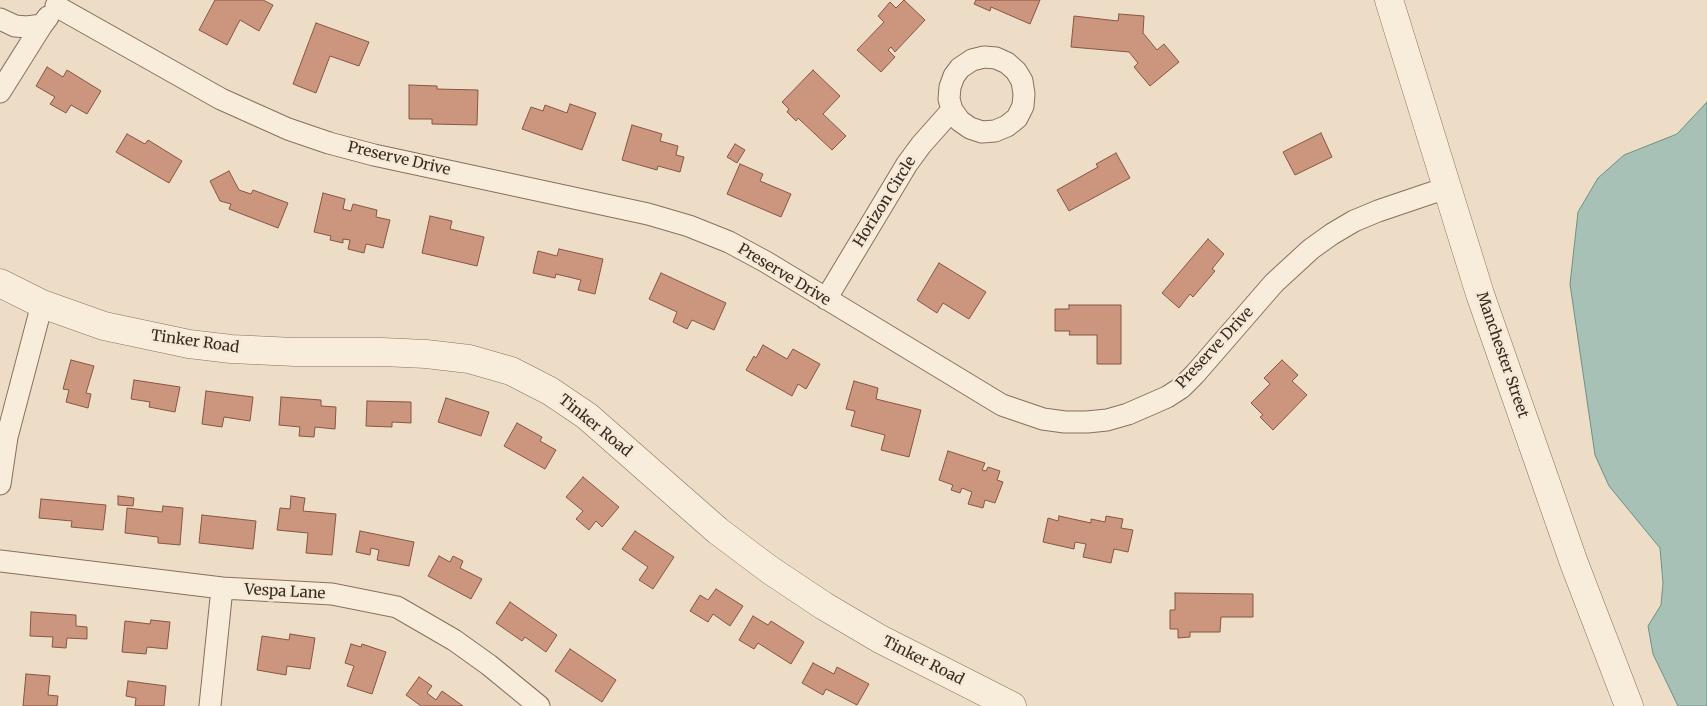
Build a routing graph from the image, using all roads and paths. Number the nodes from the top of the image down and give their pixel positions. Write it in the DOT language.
graph roads {
  1 [pos="1389,0"];
  2 [pos="57,3"];
  3 [pos="0,19"];
  4 [pos="42,25"];
  5 [pos="0,92"];
  6 [pos="952,110"];
  7 [pos="1446,188"];
  8 [pos="0,282"];
  9 [pos="826,299"];
  10 [pos="42,304"];
  11 [pos="0,484"];
  12 [pos="0,561"];
  13 [pos="222,588"];
  14 [pos="210,706"];
  15 [pos="539,706"];
  16 [pos="1012,706"];
  17 [pos="1629,706"];
  1 -- 7 [label="street, Manchester Street"];
  2 -- 4 [label="street, Preserve Drive"];
  2 -- 9 [label="street, Preserve Drive"];
  3 -- 4 [label="street"];
  4 -- 5 [label="street, Preserve Drive"];
  6 -- 9 [label="street, Horizon Circle"];
  7 -- 9 [label="street, Preserve Drive"];
  7 -- 17 [label="street, Manchester Street"];
  8 -- 10 [label="street, Tinker Road"];
  10 -- 11 [label="street"];
  10 -- 16 [label="street, Tinker Road"];
  12 -- 13 [label="street, Vespa Lane"];
  13 -- 14 [label="street"];
  13 -- 15 [label="street, Vespa Lane"];
}
